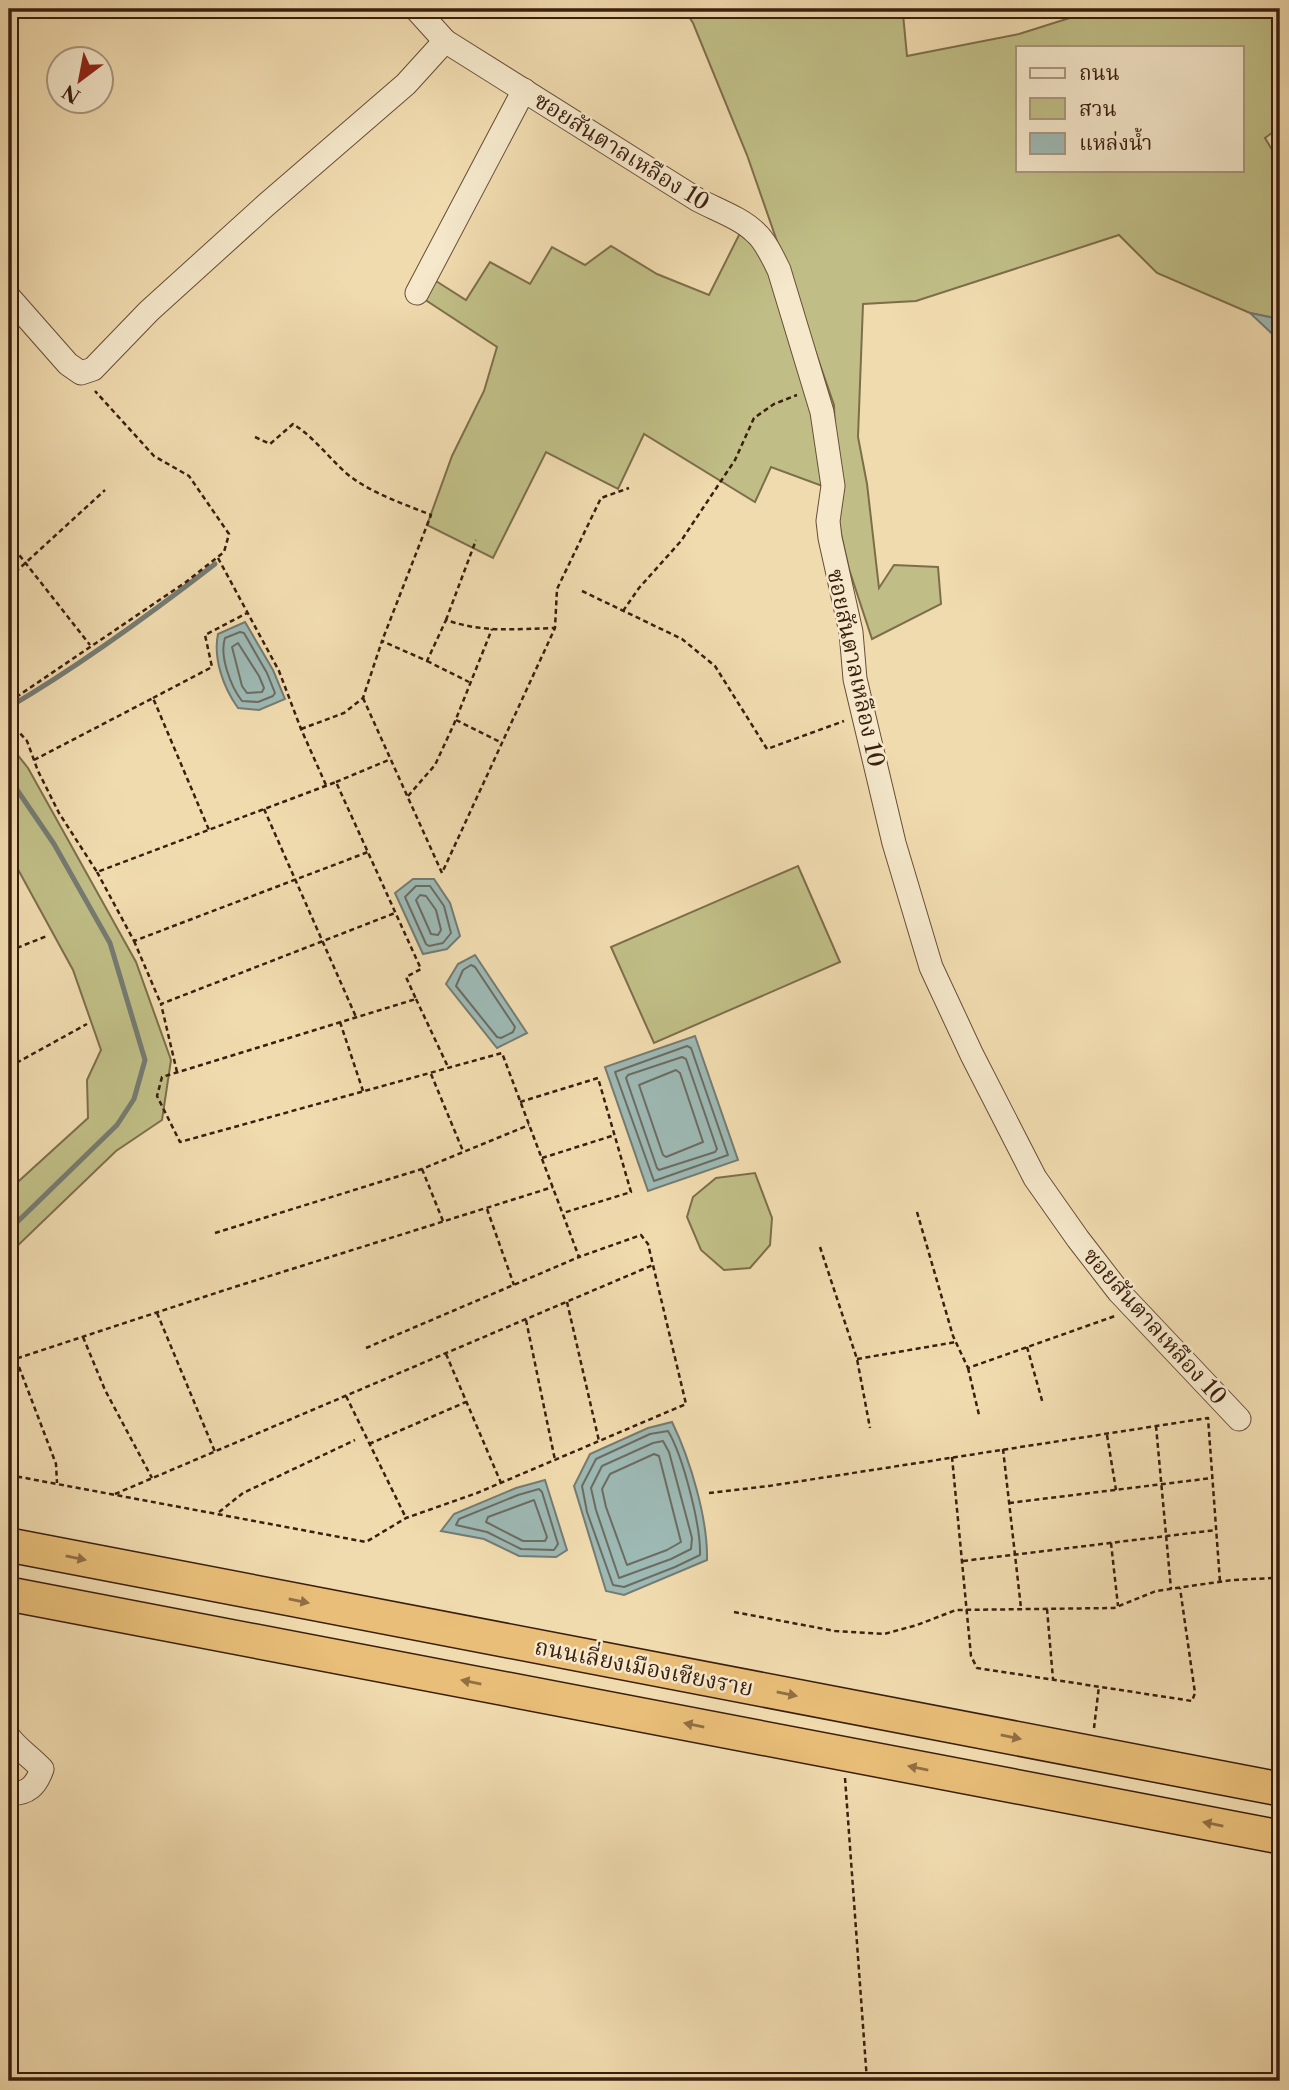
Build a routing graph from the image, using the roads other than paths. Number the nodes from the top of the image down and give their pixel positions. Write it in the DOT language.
graph roads {
  1 [pos="416,9"];
  2 [pos="445,41"];
  3 [pos="524,90"];
  4 [pos="417,293"];
  5 [pos="9,297"];
  6 [pos="1240,1419"];
  7 [pos="9,1545"];
  8 [pos="9,1594"];
  9 [pos="9,1737"];
  10 [pos="1280,1789"];
  11 [pos="9,1794"];
  12 [pos="1280,1837"];
  1 -- 2 [label="street, ซอยสันตาลเหลือง 10"];
  2 -- 3 [label="street, ซอยสันตาลเหลือง 10"];
  2 -- 5 [label="street"];
  3 -- 4 [label="street"];
  3 -- 6 [label="street, ซอยสันตาลเหลือง 10"];
  7 -- 10 [label="highway, ถนนเลี่ยงเมืองเชียงราย, one-way"];
  12 -- 8 [label="highway, ถนนเลี่ยงเมืองเชียงราย, one-way"];
  9 -- 11 [label="street"];
}
